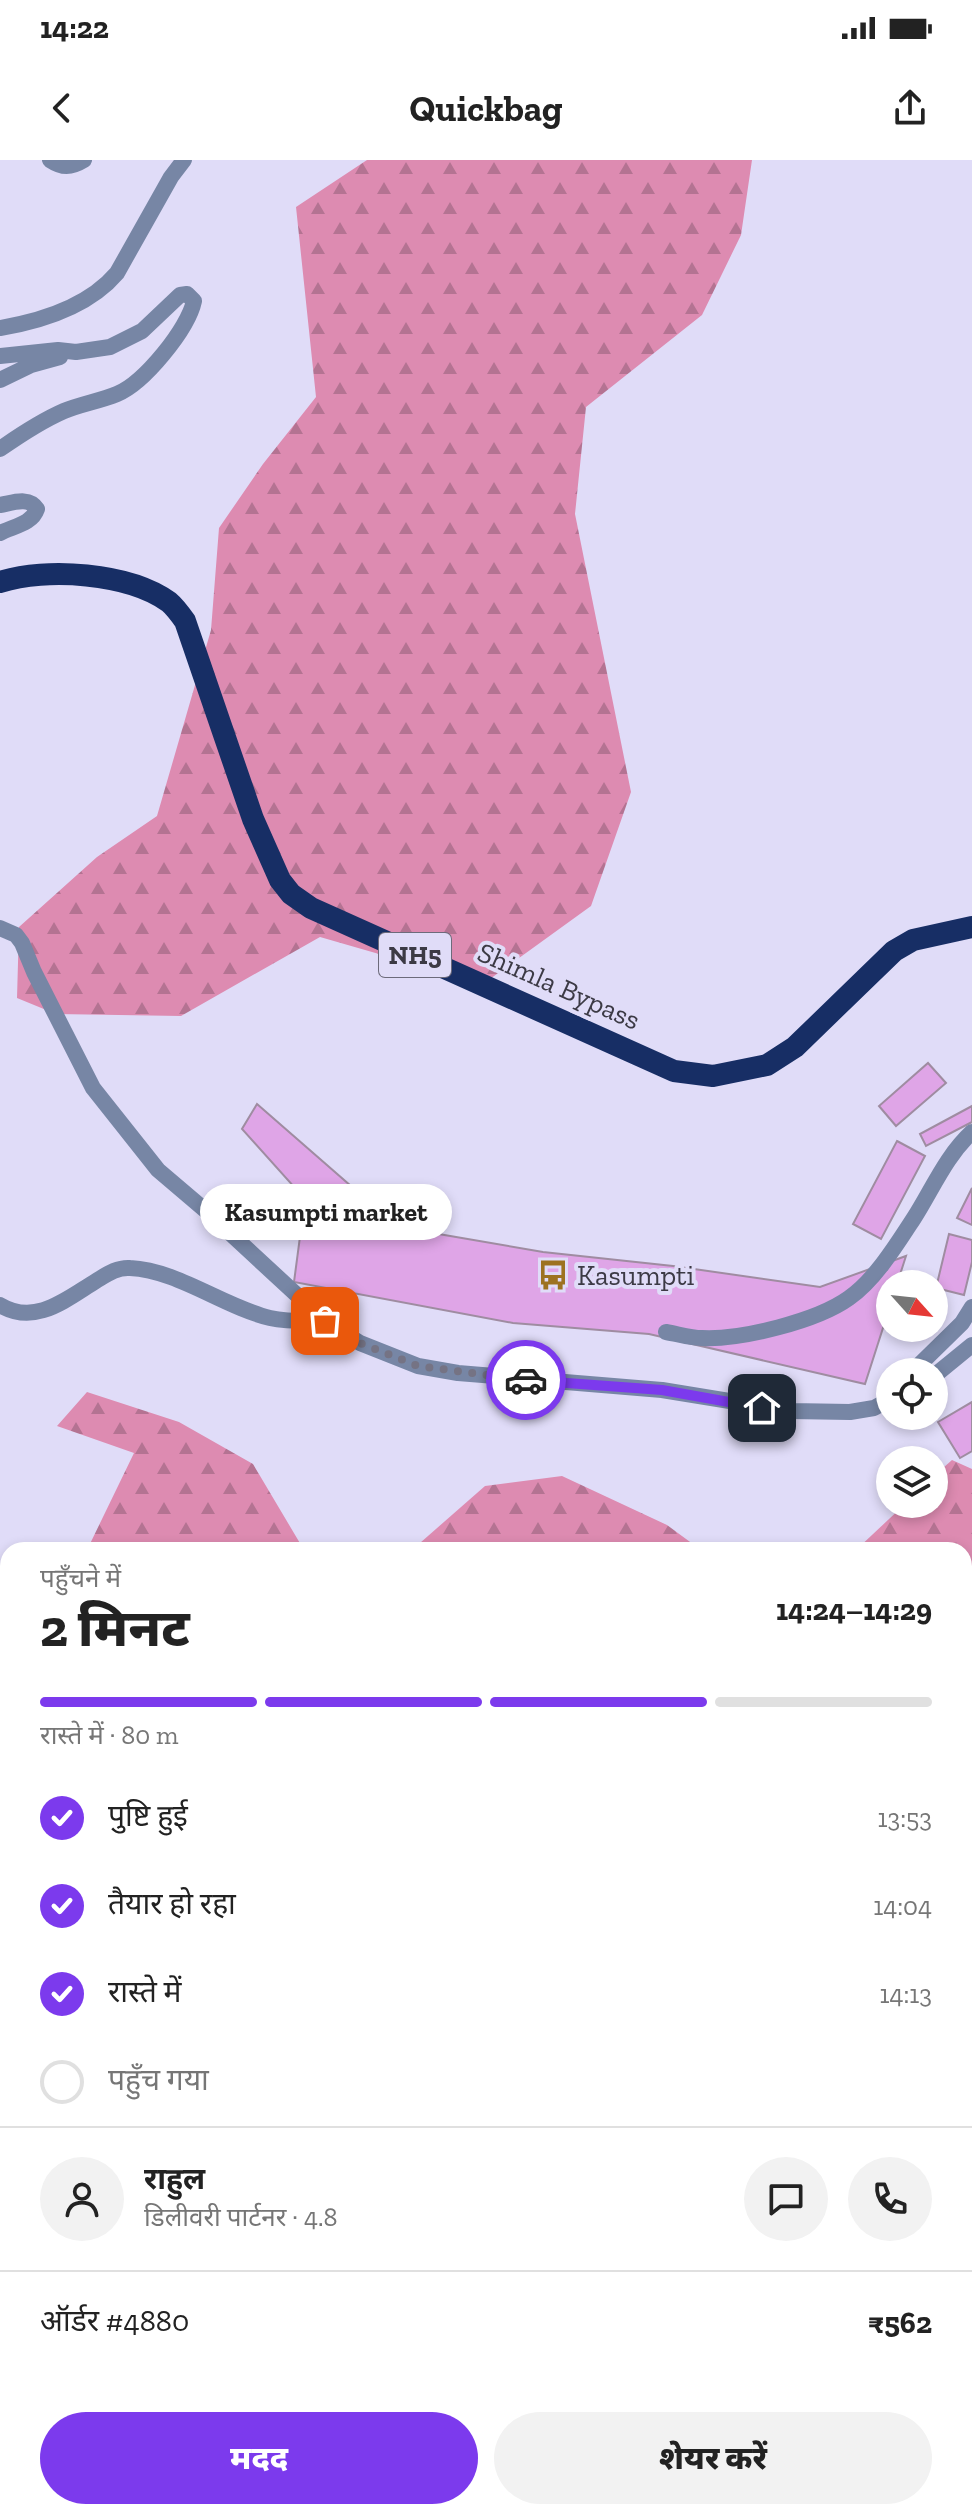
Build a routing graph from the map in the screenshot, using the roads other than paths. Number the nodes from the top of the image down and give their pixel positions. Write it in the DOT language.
graph roads {
  1 [pos="50,160"];
  2 [pos="84,160"];
  3 [pos="184,160"];
  4 [pos="0,328"];
  5 [pos="76,352"];
  6 [pos="0,356"];
  7 [pos="0,380"];
  8 [pos="0,449"];
  9 [pos="0,505"];
  10 [pos="0,533"];
  11 [pos="0,582"];
  12 [pos="972,927"];
  13 [pos="0,928"];
  14 [pos="972,1132"];
  15 [pos="0,1305"];
  16 [pos="972,1307"];
  17 [pos="325,1321"];
  18 [pos="666,1332"];
  19 [pos="972,1345"];
  20 [pos="926,1358"];
  21 [pos="948,1365"];
  22 [pos="876,1407"];
  1 -- 2 [label="street"];
  3 -- 4 [label="street"];
  5 -- 6 [label="street"];
  5 -- 7 [label="street"];
  5 -- 8 [label="street"];
  9 -- 10 [label="street"];
  11 -- 12 [label="highway, Shimla Bypass / NH5"];
  13 -- 17 [label="street"];
  14 -- 18 [label="street"];
  15 -- 17 [label="street"];
  16 -- 20 [label="street"];
  17 -- 22 [label="street"];
  19 -- 21 [label="street"];
}
